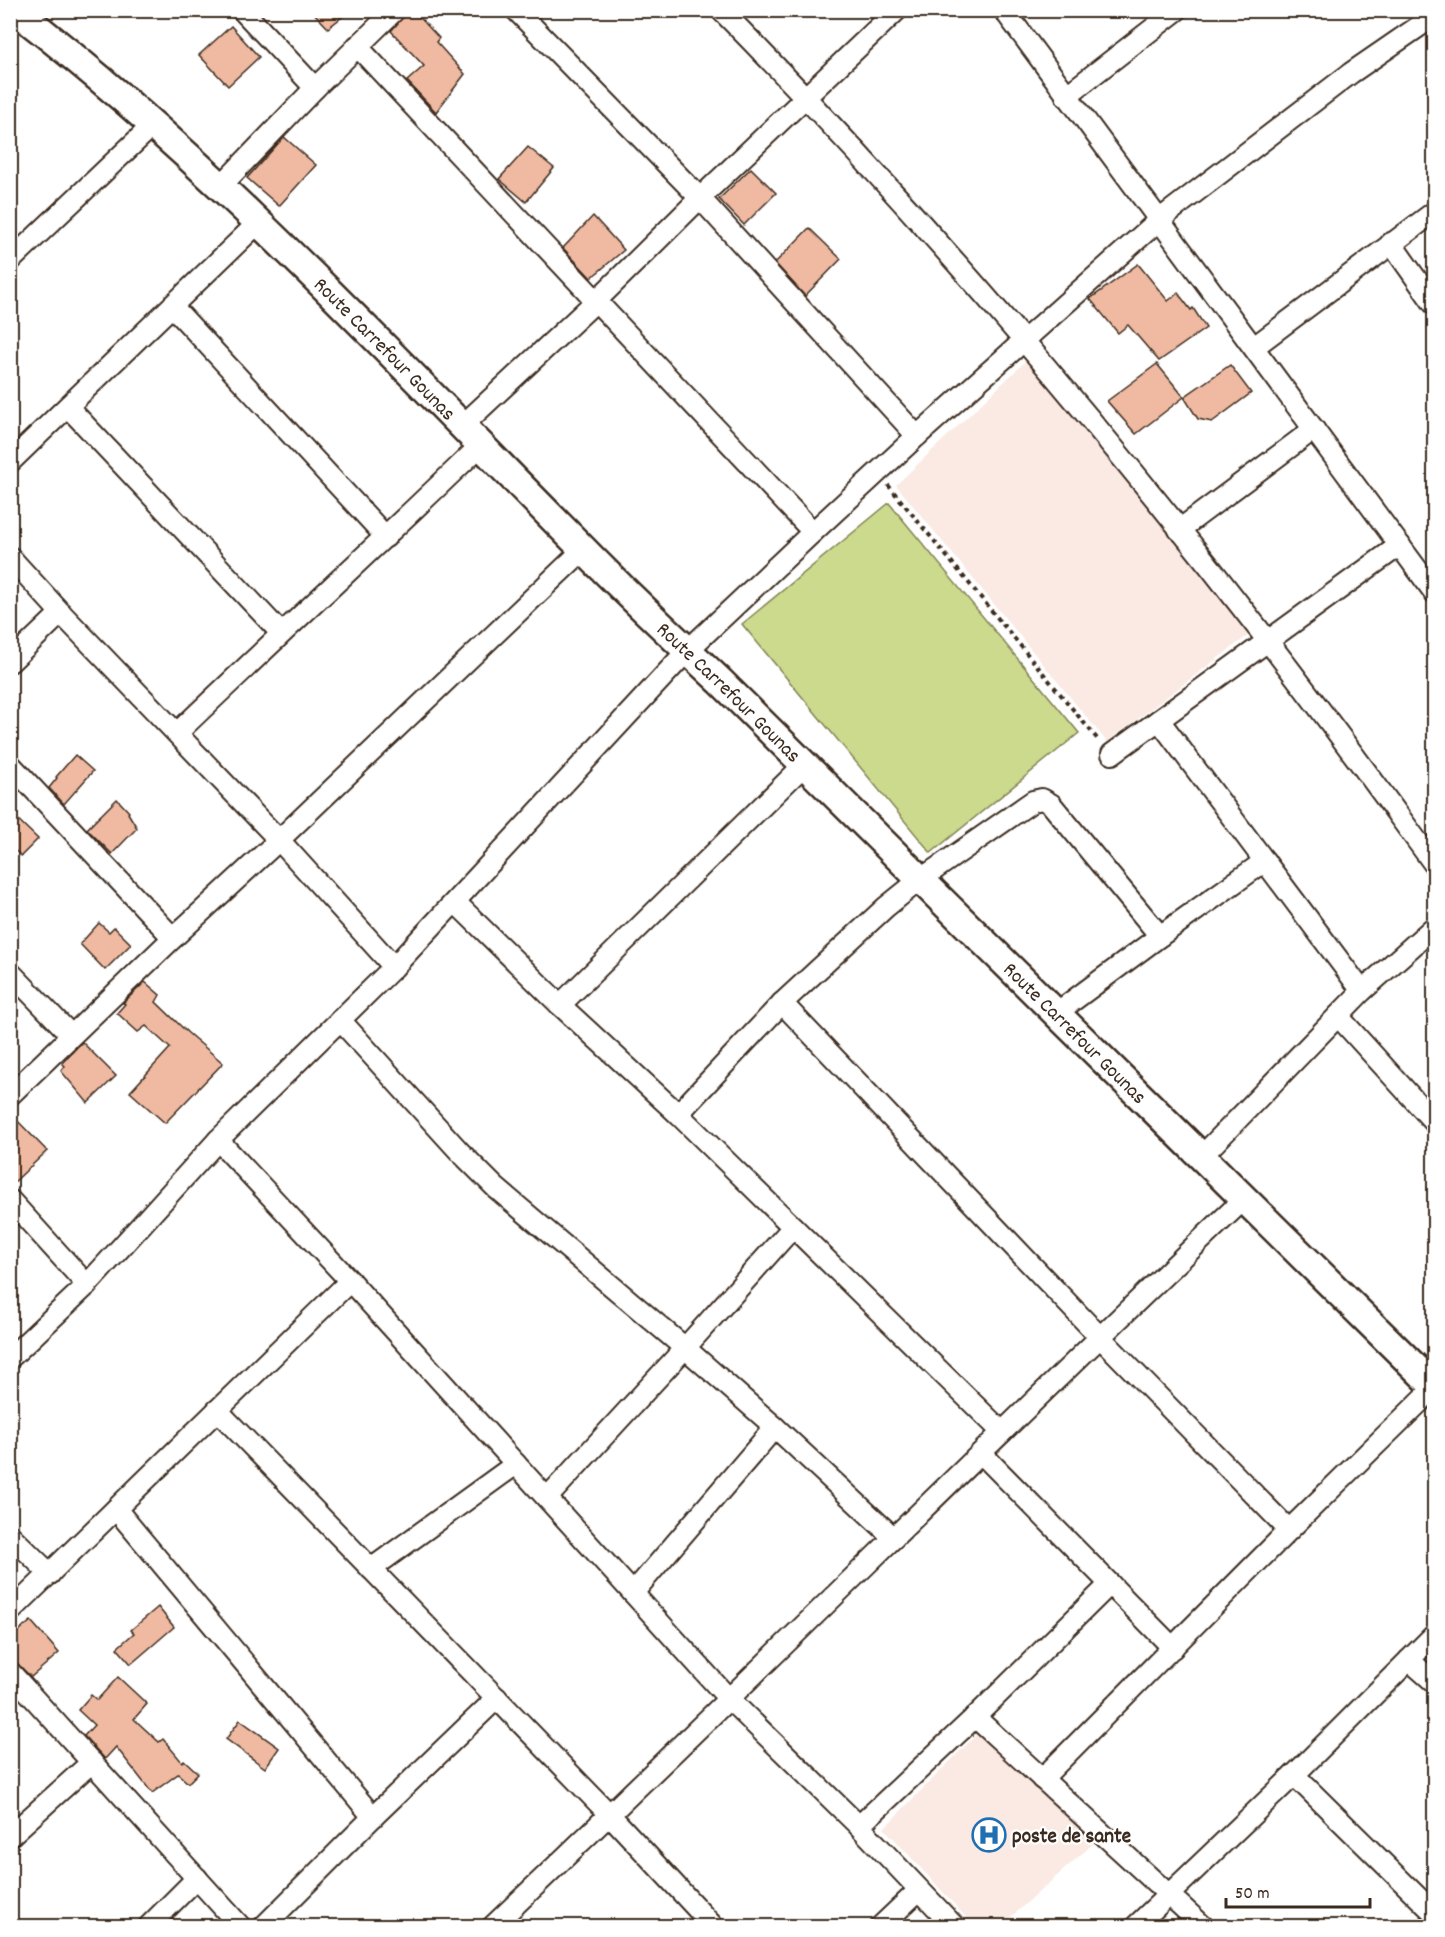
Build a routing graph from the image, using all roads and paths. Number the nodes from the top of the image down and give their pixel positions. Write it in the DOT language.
graph roads {
  1 [pos="15,10"];
  2 [pos="242,10"];
  3 [pos="395,10"];
  4 [pos="516,10"];
  5 [pos="721,10"];
  6 [pos="897,10"];
  7 [pos="1004,10"];
  8 [pos="1177,10"];
  9 [pos="1434,16"];
  10 [pos="357,46"];
  11 [pos="315,88"];
  12 [pos="806,96"];
  13 [pos="1066,96"];
  14 [pos="153,125"];
  15 [pos="219,188"];
  16 [pos="700,198"];
  17 [pos="1434,212"];
  18 [pos="1159,220"];
  19 [pos="258,223"];
  20 [pos="1391,243"];
  21 [pos="10,261"];
  22 [pos="596,301"];
  23 [pos="1434,304"];
  24 [pos="173,307"];
  25 [pos="1024,340"];
  26 [pos="1254,347"];
  27 [pos="68,407"];
  28 [pos="462,426"];
  29 [pos="1314,429"];
  30 [pos="917,436"];
  31 [pos="481,445"];
  32 [pos="10,462"];
  33 [pos="878,472"];
  34 [pos="1179,530"];
  35 [pos="813,532"];
  36 [pos="386,537"];
  37 [pos="1400,545"];
  38 [pos="583,550"];
  39 [pos="10,557"];
  40 [pos="1434,592"];
  41 [pos="61,613"];
  42 [pos="281,633"];
  43 [pos="1268,640"];
  44 [pos="687,651"];
  45 [pos="10,662"];
  46 [pos="1160,720"];
  47 [pos="177,733"];
  48 [pos="1108,751"];
  49 [pos="10,764"];
  50 [pos="804,765"];
  51 [pos="279,840"];
  52 [pos="1264,861"];
  53 [pos="1434,864"];
  54 [pos="921,879"];
  55 [pos="455,902"];
  56 [pos="1434,927"];
  57 [pos="1160,936"];
  58 [pos="173,938"];
  59 [pos="394,967"];
  60 [pos="10,972"];
  61 [pos="1362,991"];
  62 [pos="782,1004"];
  63 [pos="560,1005"];
  64 [pos="1055,1014"];
  65 [pos="1338,1016"];
  66 [pos="340,1020"];
  67 [pos="71,1035"];
  68 [pos="10,1095"];
  69 [pos="678,1114"];
  70 [pos="1434,1122"];
  71 [pos="218,1140"];
  72 [pos="1202,1156"];
  73 [pos="1244,1199"];
  74 [pos="10,1200"];
  75 [pos="793,1227"];
  76 [pos="350,1281"];
  77 [pos="87,1285"];
  78 [pos="1099,1336"];
  79 [pos="685,1348"];
  80 [pos="10,1358"];
  81 [pos="1434,1387"];
  82 [pos="218,1410"];
  83 [pos="775,1427"];
  84 [pos="1002,1432"];
  85 [pos="981,1453"];
  86 [pos="516,1464"];
  87 [pos="547,1498"];
  88 [pos="116,1509"];
  89 [pos="1289,1530"];
  90 [pos="10,1536"];
  91 [pos="894,1538"];
  92 [pos="371,1569"];
  93 [pos="50,1574"];
  94 [pos="1110,1584"];
  95 [pos="633,1593"];
  96 [pos="10,1612"];
  97 [pos="1434,1635"];
  98 [pos="1173,1648"];
  99 [pos="1409,1660"];
  100 [pos="10,1672"];
  101 [pos="1434,1682"];
  102 [pos="497,1698"];
  103 [pos="729,1699"];
  104 [pos="975,1717"];
  105 [pos="92,1762"];
  106 [pos="1294,1775"];
  107 [pos="1042,1779"];
  108 [pos="610,1815"];
  109 [pos="373,1817"];
  110 [pos="859,1827"];
  111 [pos="10,1836"];
  112 [pos="197,1878"];
  113 [pos="918,1890"];
  114 [pos="1170,1896"];
  115 [pos="1434,1913"];
  116 [pos="148,1926"];
  117 [pos="240,1926"];
  118 [pos="264,1926"];
  119 [pos="493,1926"];
  120 [pos="713,1926"];
  121 [pos="881,1926"];
  122 [pos="954,1926"];
  123 [pos="1136,1926"];
  124 [pos="1203,1926"];
  1 -- 14 [label="main road, Route Carrefour Gounas"];
  2 -- 11 [label="street"];
  3 -- 10 [label="street"];
  4 -- 16 [label="street"];
  5 -- 12 [label="street"];
  6 -- 12 [label="street"];
  7 -- 13 [label="street"];
  8 -- 13 [label="street"];
  9 -- 18 [label="street"];
  10 -- 11 [label="street"];
  10 -- 22 [label="street"];
  11 -- 15 [label="street"];
  12 -- 16 [label="street"];
  12 -- 25 [label="street"];
  13 -- 18 [label="street"];
  14 -- 15 [label="main road, Route Carrefour Gounas"];
  14 -- 21 [label="street"];
  15 -- 19 [label="main road, Route Carrefour Gounas"];
  16 -- 22 [label="street"];
  16 -- 30 [label="street"];
  17 -- 20 [label="street"];
  18 -- 25 [label="street"];
  18 -- 26 [label="street"];
  19 -- 24 [label="street"];
  19 -- 28 [label="main road, Route Carrefour Gounas"];
  20 -- 23 [label="street"];
  20 -- 26 [label="street"];
  22 -- 28 [label="street"];
  22 -- 35 [label="street"];
  24 -- 27 [label="street"];
  24 -- 36 [label="street"];
  25 -- 30 [label="street"];
  25 -- 34 [label="street"];
  26 -- 29 [label="street"];
  27 -- 32 [label="street"];
  27 -- 42 [label="street"];
  28 -- 31 [label="main road, Route Carrefour Gounas"];
  29 -- 34 [label="street"];
  29 -- 37 [label="street"];
  30 -- 33 [label="street"];
  31 -- 36 [label="street"];
  31 -- 38 [label="main road, Route Carrefour Gounas"];
  33 -- 35 [label="street"];
  33 -- 48 [label="path"];
  34 -- 43 [label="street"];
  35 -- 44 [label="street"];
  36 -- 42 [label="street"];
  37 -- 40 [label="street"];
  37 -- 43 [label="street"];
  38 -- 44 [label="main road, Route Carrefour Gounas"];
  38 -- 51 [label="street"];
  39 -- 41 [label="street"];
  41 -- 45 [label="street"];
  41 -- 47 [label="street"];
  42 -- 47 [label="street"];
  43 -- 46 [label="street"];
  43 -- 53 [label="street"];
  44 -- 50 [label="main road, Route Carrefour Gounas"];
  44 -- 55 [label="street"];
  46 -- 48 [label="street"];
  46 -- 52 [label="street"];
  47 -- 51 [label="street"];
  49 -- 58 [label="street"];
  50 -- 54 [label="main road, Route Carrefour Gounas"];
  50 -- 63 [label="street"];
  51 -- 58 [label="street"];
  51 -- 59 [label="street"];
  52 -- 57 [label="street"];
  52 -- 61 [label="street"];
  54 -- 57 [label="street"];
  54 -- 62 [label="street"];
  54 -- 64 [label="main road, Route Carrefour Gounas"];
  55 -- 59 [label="street"];
  55 -- 63 [label="street"];
  56 -- 61 [label="street"];
  57 -- 64 [label="street"];
  58 -- 67 [label="street"];
  59 -- 66 [label="street"];
  60 -- 67 [label="street"];
  61 -- 65 [label="street"];
  62 -- 69 [label="street"];
  62 -- 78 [label="street"];
  63 -- 69 [label="street"];
  64 -- 72 [label="main road, Route Carrefour Gounas"];
  65 -- 70 [label="street"];
  65 -- 72 [label="street"];
  66 -- 71 [label="street"];
  66 -- 79 [label="street"];
  67 -- 68 [label="street"];
  69 -- 75 [label="street"];
  71 -- 76 [label="street"];
  71 -- 77 [label="street"];
  72 -- 73 [label="main road, Route Carrefour Gounas"];
  73 -- 78 [label="street"];
  73 -- 81 [label="main road, Route Carrefour Gounas"];
  74 -- 77 [label="street"];
  75 -- 79 [label="street"];
  75 -- 84 [label="street"];
  76 -- 82 [label="street"];
  76 -- 86 [label="street"];
  77 -- 80 [label="street"];
  78 -- 84 [label="street"];
  78 -- 89 [label="street"];
  79 -- 83 [label="street"];
  79 -- 87 [label="street"];
  81 -- 89 [label="street"];
  82 -- 88 [label="street"];
  82 -- 92 [label="street"];
  83 -- 91 [label="street"];
  83 -- 95 [label="street"];
  84 -- 85 [label="street"];
  85 -- 91 [label="street"];
  85 -- 94 [label="street"];
  86 -- 87 [label="street"];
  86 -- 92 [label="street"];
  87 -- 95 [label="street"];
  88 -- 93 [label="street"];
  88 -- 109 [label="street"];
  89 -- 98 [label="street"];
  90 -- 93 [label="street"];
  91 -- 103 [label="street"];
  92 -- 102 [label="street"];
  93 -- 96 [label="street"];
  94 -- 98 [label="street"];
  94 -- 104 [label="street"];
  95 -- 103 [label="street"];
  97 -- 99 [label="street"];
  98 -- 107 [label="street"];
  99 -- 101 [label="street"];
  99 -- 106 [label="street"];
  100 -- 105 [label="street"];
  102 -- 108 [label="street"];
  102 -- 109 [label="street"];
  103 -- 108 [label="street"];
  103 -- 110 [label="street"];
  104 -- 107 [label="street"];
  104 -- 110 [label="street"];
  105 -- 111 [label="street"];
  105 -- 112 [label="street"];
  106 -- 114 [label="street"];
  106 -- 115 [label="street"];
  107 -- 114 [label="street"];
  108 -- 119 [label="street"];
  108 -- 120 [label="street"];
  109 -- 118 [label="street"];
  110 -- 113 [label="street"];
  112 -- 116 [label="street"];
  112 -- 117 [label="street"];
  113 -- 121 [label="street"];
  113 -- 122 [label="street"];
  114 -- 123 [label="street"];
  114 -- 124 [label="street"];
}
